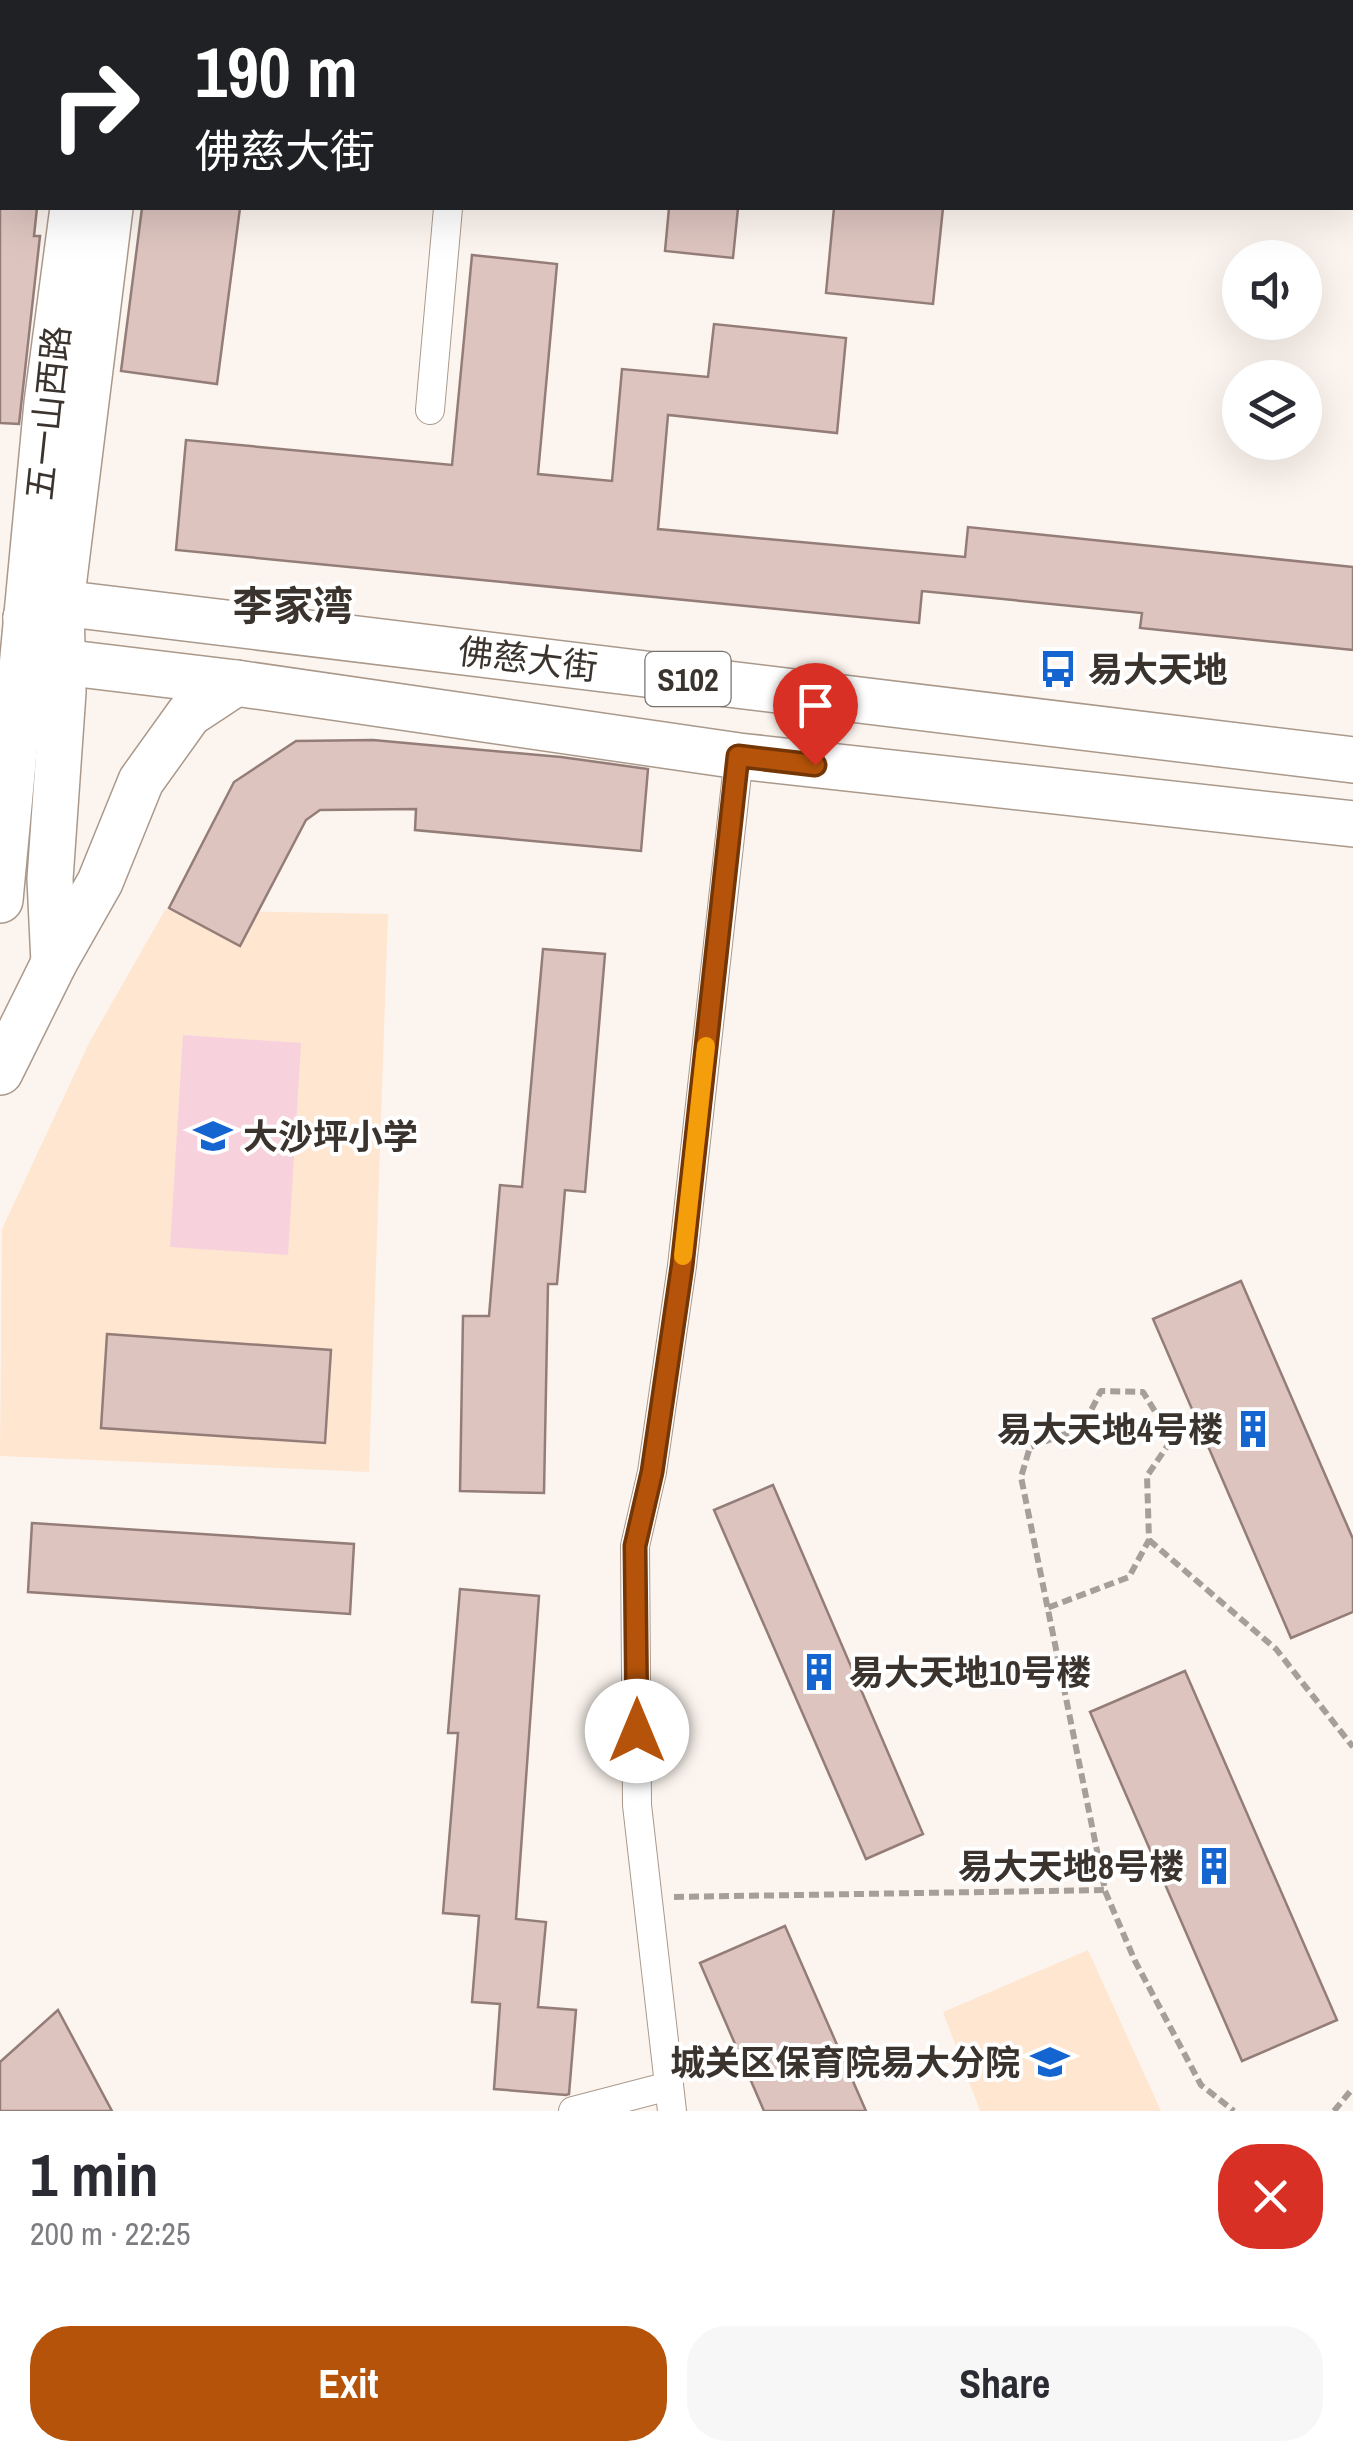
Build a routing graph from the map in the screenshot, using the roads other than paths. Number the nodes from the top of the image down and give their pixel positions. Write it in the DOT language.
graph roads {
  1 [pos="73,210"];
  2 [pos="110,210"];
  3 [pos="448,210"];
  4 [pos="430,410"];
  5 [pos="44,610"];
  6 [pos="62,662"];
  7 [pos="236,683"];
  8 [pos="738,756"];
  9 [pos="1353,760"];
  10 [pos="1353,824"];
  11 [pos="0,900"];
  12 [pos="54,963"];
  13 [pos="0,1072"];
  14 [pos="671,2098"];
  15 [pos="573,2111"];
  1 -- 5 [label="main road, 五一山西路"];
  2 -- 5 [label="main road, 五一山西路"];
  3 -- 4 [label="street"];
  5 -- 6 [label="main road"];
  5 -- 9 [label="main road, 佛慈大街 / S102"];
  5 -- 11 [label="main road"];
  6 -- 7 [label="main road, 佛慈大街"];
  6 -- 12 [label="main road"];
  7 -- 8 [label="main road, 佛慈大街 / S102"];
  7 -- 12 [label="main road"];
  8 -- 10 [label="main road, 佛慈大街 / S102"];
  8 -- 14 [label="street"];
  12 -- 13 [label="main road"];
  14 -- 15 [label="street"];
}
